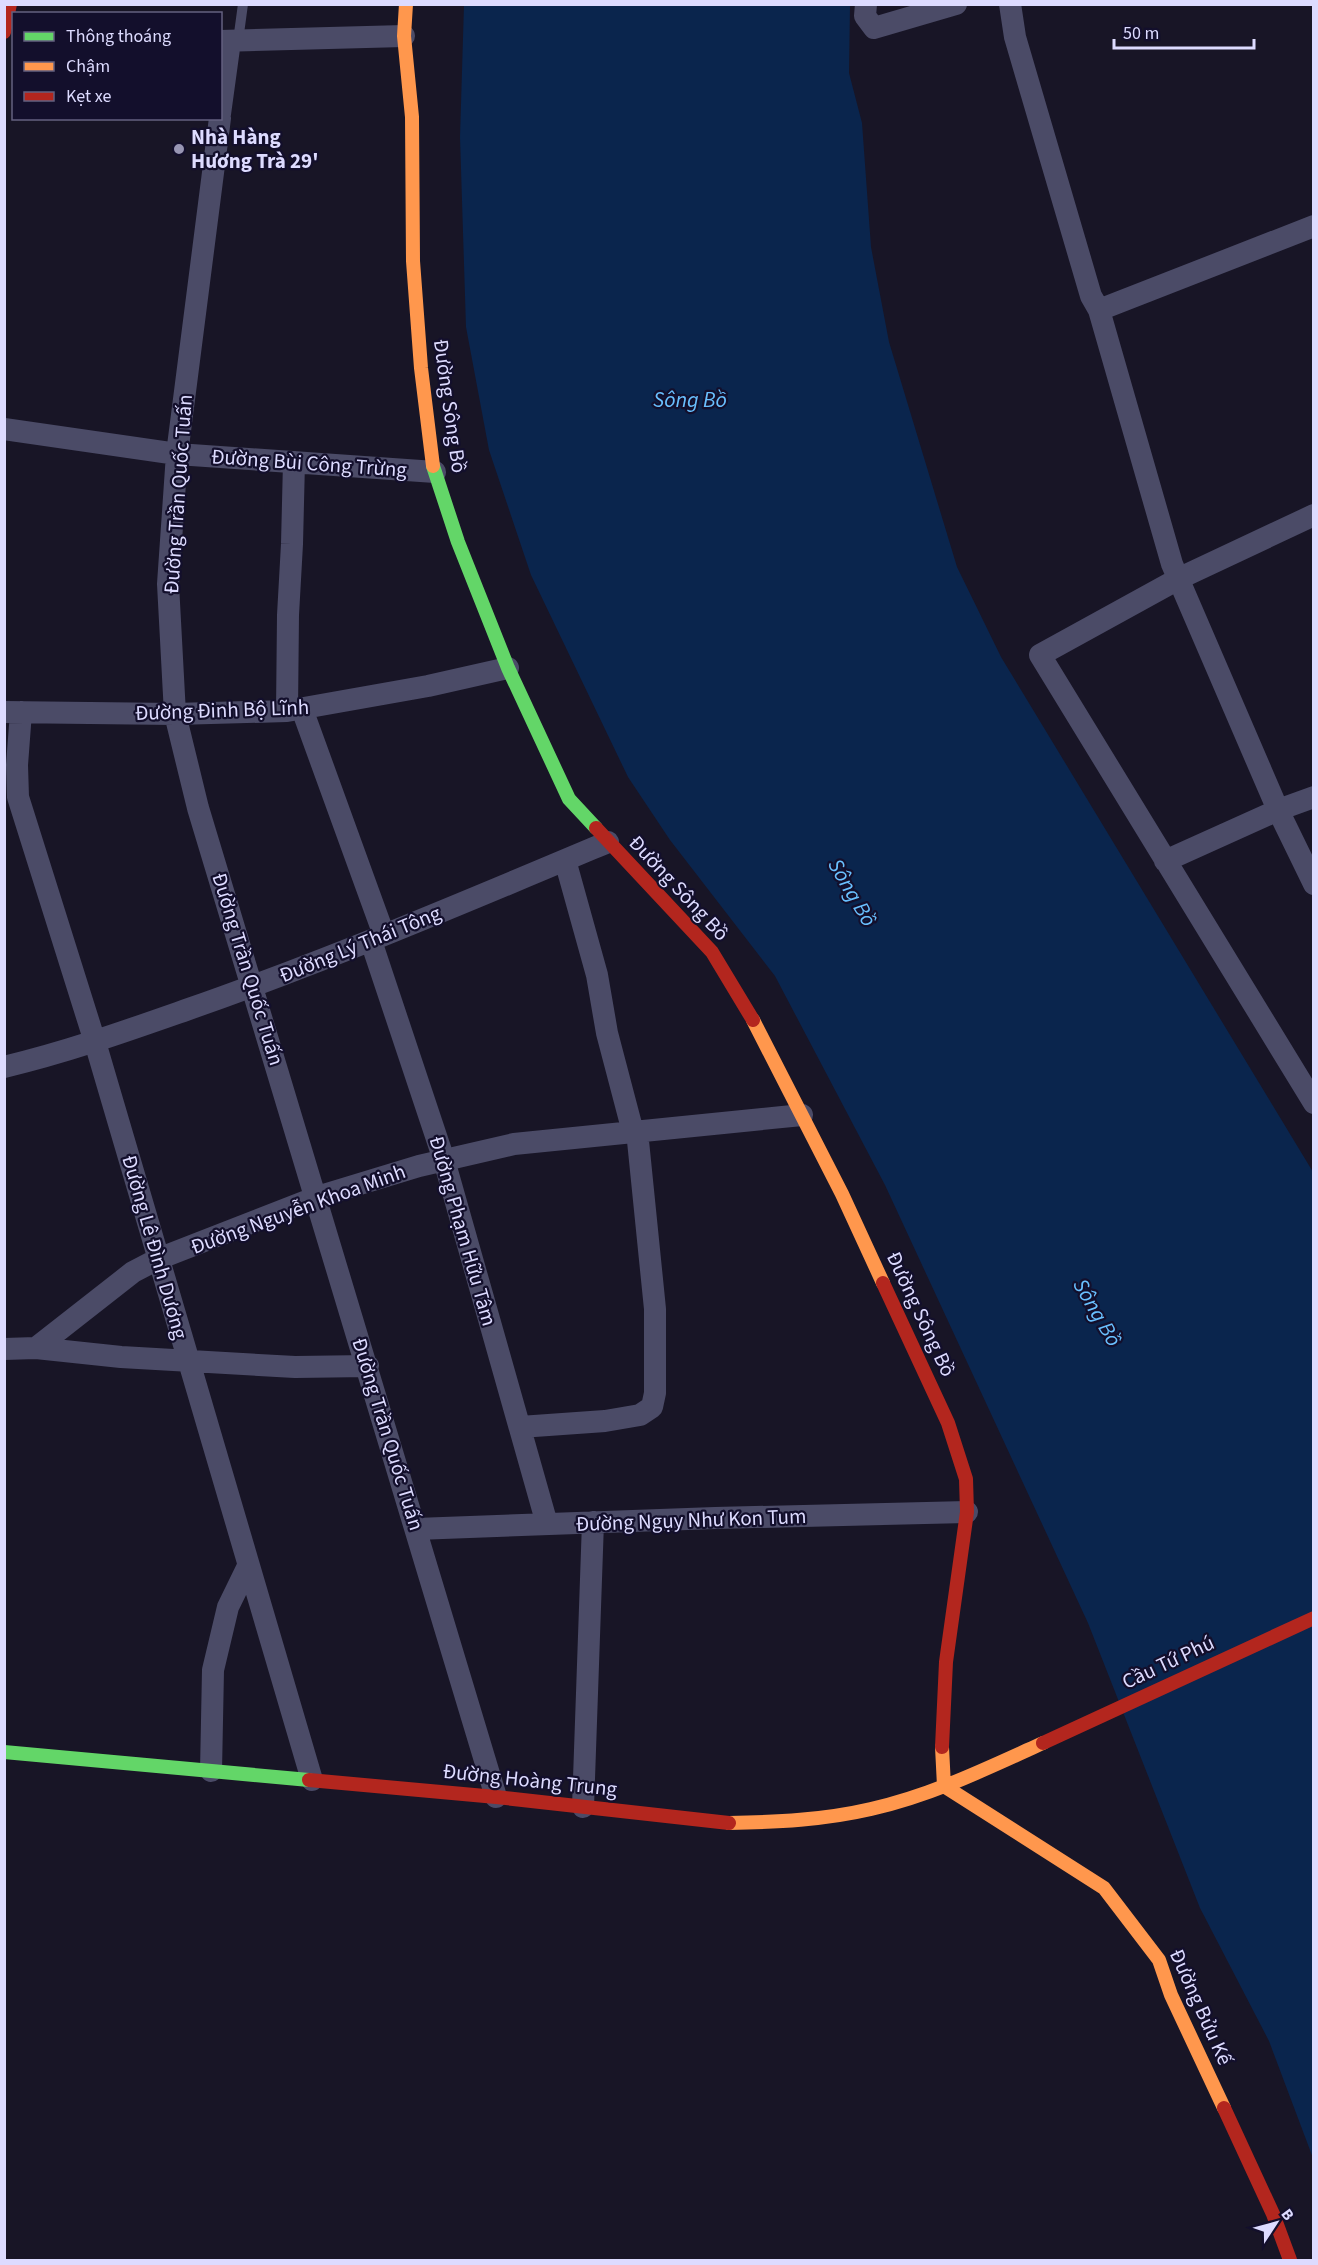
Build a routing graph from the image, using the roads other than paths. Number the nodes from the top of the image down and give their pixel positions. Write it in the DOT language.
graph roads {
  1 [pos="10,4"];
  2 [pos="243,4"];
  3 [pos="406,4"];
  4 [pos="866,4"];
  5 [pos="956,4"];
  6 [pos="1010,4"];
  7 [pos="4,32"];
  8 [pos="404,36"];
  9 [pos="229,41"];
  10 [pos="222,98"];
  11 [pos="220,120"];
  12 [pos="1314,225"];
  13 [pos="1099,310"];
  14 [pos="4,429"];
  15 [pos="177,454"];
  16 [pos="294,462"];
  17 [pos="435,472"];
  18 [pos="1314,515"];
  19 [pos="1180,578"];
  20 [pos="508,668"];
  21 [pos="295,710"];
  22 [pos="13,712"];
  23 [pos="175,714"];
  24 [pos="1314,797"];
  25 [pos="1278,810"];
  26 [pos="608,843"];
  27 [pos="565,861"];
  28 [pos="1165,861"];
  29 [pos="1314,884"];
  30 [pos="378,938"];
  31 [pos="253,987"];
  32 [pos="95,1042"];
  33 [pos="4,1067"];
  34 [pos="1314,1103"];
  35 [pos="802,1115"];
  36 [pos="635,1132"];
  37 [pos="444,1160"];
  38 [pos="317,1197"];
  39 [pos="158,1259"];
  40 [pos="4,1348"];
  41 [pos="36,1348"];
  42 [pos="188,1361"];
  43 [pos="368,1366"];
  44 [pos="520,1427"];
  45 [pos="966,1512"];
  46 [pos="593,1522"];
  47 [pos="547,1524"];
  48 [pos="416,1529"];
  49 [pos="248,1566"];
  50 [pos="1314,1618"];
  51 [pos="1039,1745"];
  52 [pos="4,1752"];
  53 [pos="211,1771"];
  54 [pos="312,1780"];
  55 [pos="944,1786"];
  56 [pos="496,1797"];
  57 [pos="583,1807"];
  58 [pos="1290,2260"];
  1 -- 7 [label="main road"];
  2 -- 9 [label="lane"];
  3 -- 8 [label="main road, Đường Sông Bồ"];
  4 -- 5 [label="street"];
  6 -- 13 [label="street"];
  8 -- 9 [label="street"];
  8 -- 17 [label="main road, Đường Sông Bồ"];
  9 -- 10 [label="street"];
  11 -- 15 [label="street, Đường Trần Quốc Tuấn"];
  12 -- 13 [label="street"];
  13 -- 19 [label="street"];
  14 -- 15 [label="street, Đường Bùi Công Trừng"];
  15 -- 16 [label="street, Đường Bùi Công Trừng"];
  15 -- 23 [label="street, Đường Trần Quốc Tuấn"];
  16 -- 17 [label="street, Đường Bùi Công Trừng"];
  16 -- 21 [label="street, Đường Phạm Hữu Tâm"];
  17 -- 20 [label="main road, Đường Sông Bồ"];
  18 -- 19 [label="street"];
  19 -- 25 [label="street"];
  19 -- 28 [label="street"];
  20 -- 21 [label="street, Đường Đinh Bộ Lĩnh"];
  20 -- 26 [label="main road, Đường Sông Bồ"];
  21 -- 23 [label="street, Đường Đinh Bộ Lĩnh"];
  21 -- 30 [label="street, Đường Phạm Hữu Tâm"];
  22 -- 23 [label="street, Đường Đinh Bộ Lĩnh"];
  22 -- 32 [label="street, Đường Lê Đình Dương"];
  23 -- 31 [label="street, Đường Trần Quốc Tuấn"];
  24 -- 25 [label="street"];
  25 -- 28 [label="street"];
  25 -- 29 [label="street"];
  26 -- 27 [label="street, Đường Lý Thái Tông"];
  26 -- 35 [label="main road, Đường Sông Bồ"];
  27 -- 30 [label="street, Đường Lý Thái Tông"];
  27 -- 36 [label="street"];
  28 -- 34 [label="street"];
  30 -- 31 [label="street, Đường Lý Thái Tông"];
  30 -- 37 [label="street, Đường Phạm Hữu Tâm"];
  31 -- 32 [label="street, Đường Lý Thái Tông"];
  31 -- 38 [label="street, Đường Trần Quốc Tuấn"];
  32 -- 33 [label="street, Đường Lý Thái Tông"];
  32 -- 39 [label="street, Đường Lê Đình Dương"];
  35 -- 36 [label="street, Đường Nguyễn Khoa Minh"];
  35 -- 45 [label="main road, Đường Sông Bồ"];
  36 -- 37 [label="street, Đường Nguyễn Khoa Minh"];
  36 -- 44 [label="street"];
  37 -- 38 [label="street, Đường Nguyễn Khoa Minh"];
  37 -- 44 [label="street, Đường Phạm Hữu Tâm"];
  38 -- 39 [label="street, Đường Nguyễn Khoa Minh"];
  38 -- 43 [label="street, Đường Trần Quốc Tuấn"];
  39 -- 41 [label="street, Đường Nguyễn Khoa Minh"];
  39 -- 42 [label="street, Đường Lê Đình Dương"];
  40 -- 41 [label="street"];
  41 -- 42 [label="street"];
  42 -- 43 [label="street"];
  42 -- 49 [label="street, Đường Lê Đình Dương"];
  43 -- 48 [label="street, Đường Trần Quốc Tuấn"];
  44 -- 47 [label="street, Đường Phạm Hữu Tâm"];
  45 -- 46 [label="street, Đường Ngụy Như Kon Tum"];
  45 -- 55 [label="main road, Đường Sông Bồ"];
  46 -- 47 [label="street, Đường Ngụy Như Kon Tum"];
  46 -- 57 [label="street"];
  47 -- 48 [label="street, Đường Ngụy Như Kon Tum"];
  48 -- 56 [label="street, Đường Trần Quốc Tuấn"];
  49 -- 53 [label="street"];
  49 -- 54 [label="street, Đường Lê Đình Dương"];
  50 -- 51 [label="main road, Cầu Tứ Phú"];
  51 -- 55 [label="main road, Đường Hoàng Trung"];
  52 -- 53 [label="main road, Đường Hoàng Trung"];
  53 -- 54 [label="main road, Đường Hoàng Trung"];
  54 -- 56 [label="main road, Đường Hoàng Trung"];
  55 -- 57 [label="main road, Đường Hoàng Trung"];
  55 -- 58 [label="main road, Đường Bửu Kế"];
  56 -- 57 [label="main road, Đường Hoàng Trung"];
}
